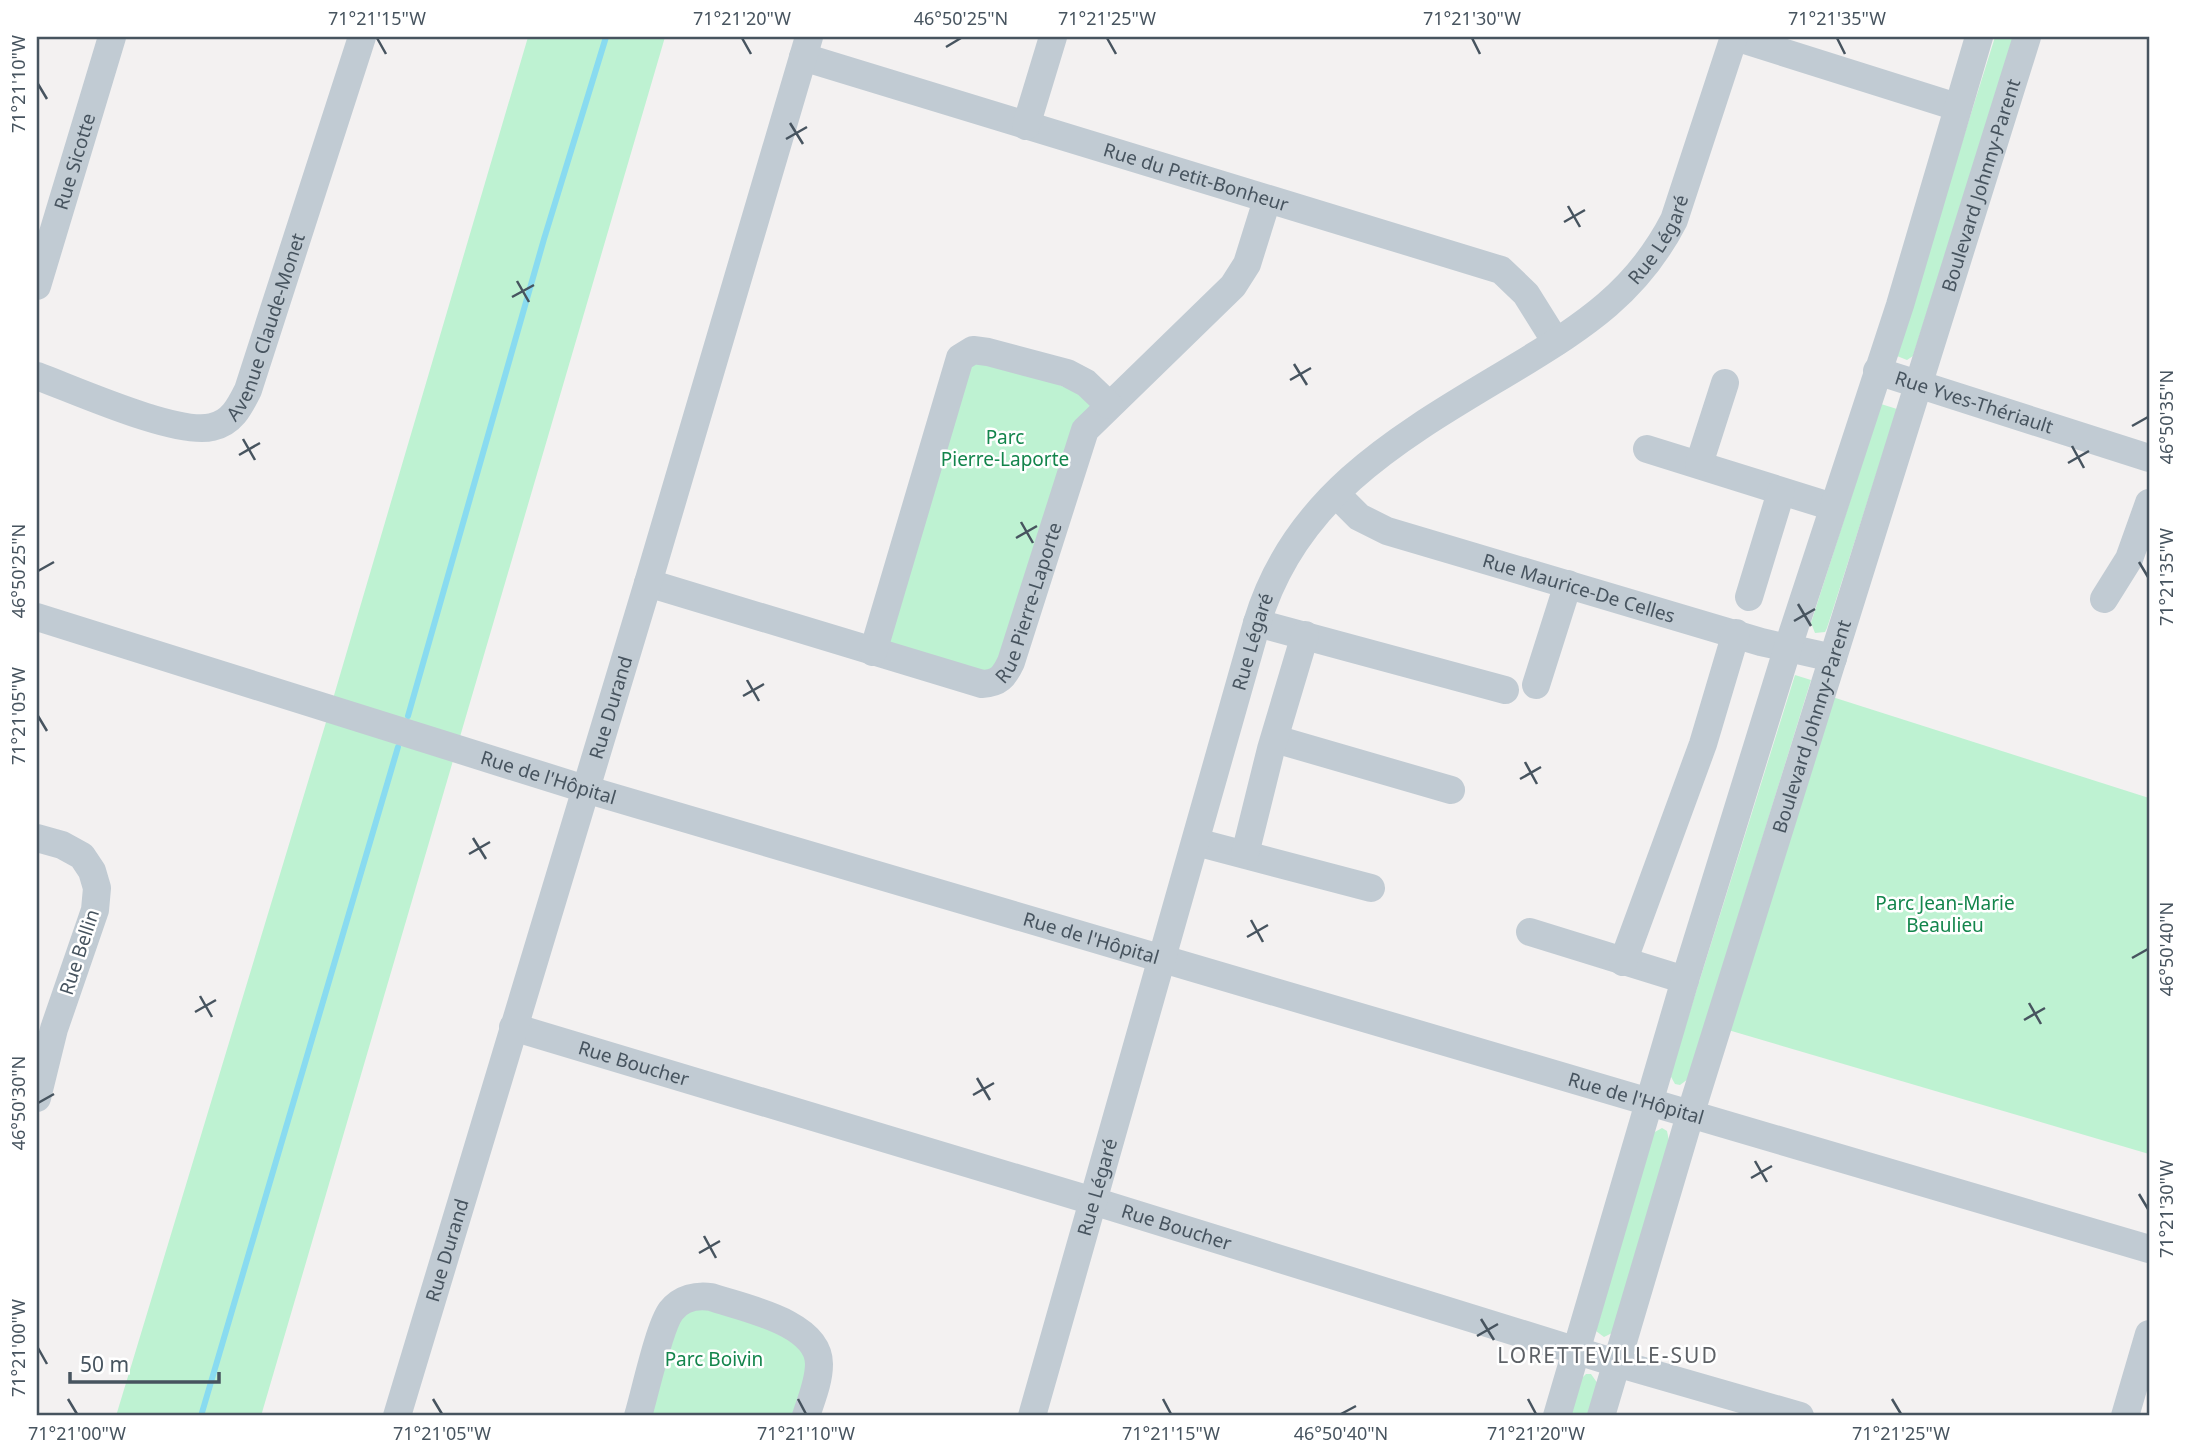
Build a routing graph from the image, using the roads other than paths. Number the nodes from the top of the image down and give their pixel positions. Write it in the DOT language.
graph roads {
  1 [pos="112,37"];
  2 [pos="362,37"];
  3 [pos="1053,37"];
  4 [pos="1734,37"];
  5 [pos="1979,37"];
  6 [pos="2027,37"];
  7 [pos="806,47"];
  8 [pos="1957,107"];
  9 [pos="1026,126"];
  10 [pos="1267,200"];
  11 [pos="37,286"];
  12 [pos="1556,342"];
  13 [pos="1877,371"];
  14 [pos="37,376"];
  15 [pos="1725,383"];
  16 [pos="1918,386"];
  17 [pos="1109,405"];
  18 [pos="1647,449"];
  19 [pos="2149,458"];
  20 [pos="1699,464"];
  21 [pos="1781,492"];
  22 [pos="1336,494"];
  23 [pos="2149,503"];
  24 [pos="1833,507"];
  25 [pos="648,583"];
  26 [pos="1568,584"];
  27 [pos="1748,597"];
  28 [pos="2104,599"];
  29 [pos="37,617"];
  30 [pos="1257,622"];
  31 [pos="1736,634"];
  32 [pos="1305,635"];
  33 [pos="1787,647"];
  34 [pos="873,652"];
  35 [pos="1833,659"];
  36 [pos="1536,685"];
  37 [pos="1505,690"];
  38 [pos="1226,736"];
  39 [pos="1273,744"];
  40 [pos="585,789"];
  41 [pos="1451,790"];
  42 [pos="37,838"];
  43 [pos="1196,842"];
  44 [pos="1245,854"];
  45 [pos="1371,888"];
  46 [pos="1530,932"];
  47 [pos="1163,959"];
  48 [pos="1623,962"];
  49 [pos="1685,980"];
  50 [pos="513,1027"];
  51 [pos="37,1098"];
  52 [pos="1649,1101"];
  53 [pos="1691,1112"];
  54 [pos="1093,1201"];
  55 [pos="2149,1249"];
  56 [pos="2149,1334"];
  57 [pos="1577,1350"];
  58 [pos="1616,1363"];
  59 [pos="397,1416"];
  60 [pos="638,1416"];
  61 [pos="806,1416"];
  62 [pos="1032,1416"];
  63 [pos="1557,1416"];
  64 [pos="1601,1416"];
  65 [pos="1800,1416"];
  66 [pos="2125,1416"];
  1 -- 11 [label="street, Rue Sicotte"];
  2 -- 14 [label="street, Avenue Claude-Monet"];
  3 -- 9 [label="street"];
  4 -- 8 [label="street"];
  4 -- 12 [label="street, Rue Légaré"];
  5 -- 8 [label="street"];
  6 -- 16 [label="street, Boulevard Johnny-Parent"];
  7 -- 9 [label="street, Rue du Petit-Bonheur"];
  7 -- 25 [label="street, Rue Durand"];
  8 -- 13 [label="street"];
  9 -- 10 [label="street, Rue du Petit-Bonheur"];
  10 -- 12 [label="street, Rue du Petit-Bonheur"];
  10 -- 17 [label="street, Rue Pierre-Laporte"];
  12 -- 22 [label="street, Rue Légaré"];
  13 -- 16 [label="street, Rue Yves-Thériault"];
  13 -- 24 [label="street"];
  15 -- 20 [label="street"];
  16 -- 19 [label="street, Rue Yves-Thériault"];
  16 -- 35 [label="street, Boulevard Johnny-Parent"];
  17 -- 34 [label="street, Rue Pierre-Laporte"];
  17 -- 34 [label="street"];
  18 -- 20 [label="street"];
  20 -- 21 [label="street"];
  21 -- 24 [label="street"];
  21 -- 27 [label="street"];
  22 -- 26 [label="street, Rue Maurice-De Celles"];
  22 -- 30 [label="street, Rue Légaré"];
  23 -- 28 [label="street"];
  24 -- 33 [label="street"];
  25 -- 34 [label="street, Rue Pierre-Laporte"];
  25 -- 40 [label="street, Rue Durand"];
  26 -- 31 [label="street, Rue Maurice-De Celles"];
  26 -- 36 [label="street"];
  29 -- 40 [label="street, Rue de l'Hôpital"];
  30 -- 32 [label="street"];
  30 -- 38 [label="street, Rue Légaré"];
  31 -- 33 [label="street, Rue Maurice-De Celles"];
  31 -- 48 [label="street"];
  32 -- 37 [label="street"];
  32 -- 39 [label="street"];
  33 -- 35 [label="street, Rue Maurice-De Celles"];
  33 -- 49 [label="street"];
  35 -- 53 [label="street, Boulevard Johnny-Parent"];
  38 -- 39 [label="street"];
  38 -- 43 [label="street, Rue Légaré"];
  39 -- 41 [label="street"];
  39 -- 44 [label="street"];
  40 -- 47 [label="street, Rue de l'Hôpital"];
  40 -- 50 [label="street, Rue Durand"];
  42 -- 51 [label="street, Rue Bellin"];
  43 -- 44 [label="street"];
  43 -- 47 [label="street, Rue Légaré"];
  44 -- 45 [label="street"];
  46 -- 48 [label="street"];
  47 -- 52 [label="street, Rue de l'Hôpital"];
  47 -- 54 [label="street, Rue Légaré"];
  48 -- 49 [label="street"];
  49 -- 52 [label="street"];
  50 -- 54 [label="street, Rue Boucher"];
  50 -- 59 [label="street, Rue Durand"];
  52 -- 53 [label="street, Rue de l'Hôpital"];
  52 -- 57 [label="street"];
  53 -- 55 [label="street, Rue de l'Hôpital"];
  53 -- 58 [label="street, Boulevard Johnny-Parent"];
  54 -- 57 [label="street, Rue Boucher"];
  54 -- 62 [label="street, Rue Légaré"];
  56 -- 66 [label="street"];
  57 -- 58 [label="street, Rue Boucher"];
  57 -- 63 [label="street"];
  58 -- 64 [label="street, Boulevard Johnny-Parent"];
  58 -- 65 [label="street, Rue Boucher"];
  60 -- 61 [label="street"];
}
